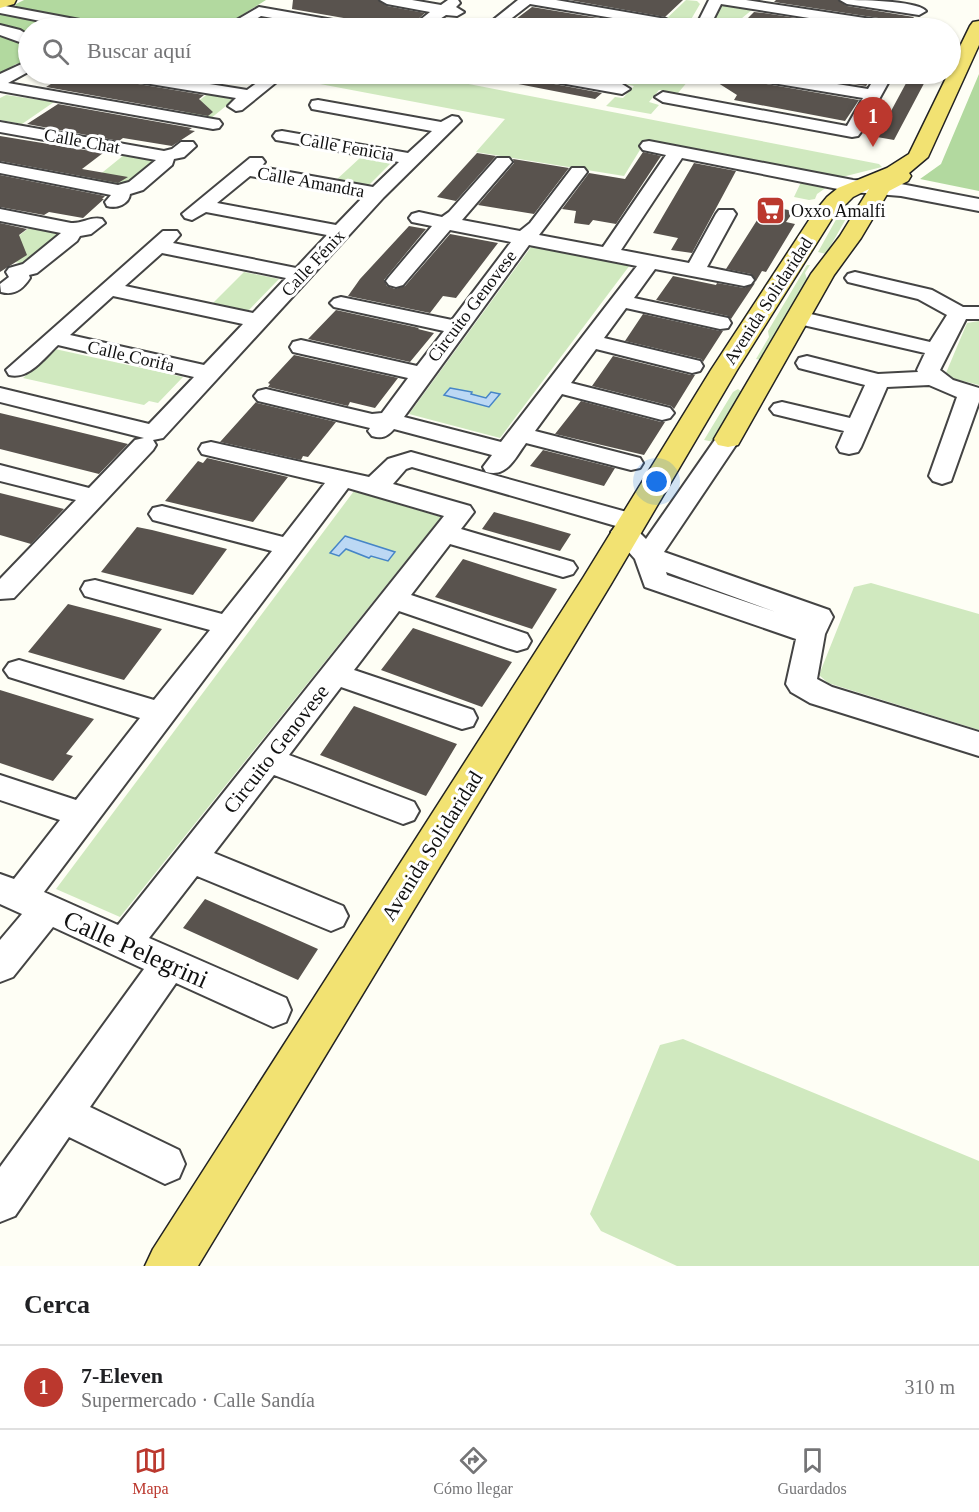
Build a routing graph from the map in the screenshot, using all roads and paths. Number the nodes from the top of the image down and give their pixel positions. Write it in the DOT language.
graph roads {
  1 [pos="8,0"];
  2 [pos="387,0"];
  3 [pos="528,0"];
  4 [pos="847,0"];
  5 [pos="717,1"];
  6 [pos="0,3"];
  7 [pos="922,6"];
  8 [pos="452,7"];
  9 [pos="0,9"];
  10 [pos="33,18"];
  11 [pos="247,18"];
  12 [pos="290,18"];
  13 [pos="434,18"];
  14 [pos="503,18"];
  15 [pos="636,18"];
  16 [pos="708,18"];
  17 [pos="831,18"];
  18 [pos="979,26"];
  19 [pos="0,30"];
  20 [pos="18,35"];
  21 [pos="979,41"];
  22 [pos="961,65"];
  23 [pos="18,76"];
  24 [pos="961,82"];
  25 [pos="181,84"];
  26 [pos="265,84"];
  27 [pos="594,84"];
  28 [pos="808,84"];
  29 [pos="879,84"];
  30 [pos="952,84"];
  31 [pos="960,84"];
  32 [pos="6,88"];
  33 [pos="622,89"];
  34 [pos="249,95"];
  35 [pos="872,95"];
  36 [pos="663,97"];
  37 [pos="449,124"];
  38 [pos="0,127"];
  39 [pos="186,146"];
  40 [pos="649,146"];
  41 [pos="164,156"];
  42 [pos="674,158"];
  43 [pos="412,159"];
  44 [pos="503,162"];
  45 [pos="0,168"];
  46 [pos="578,172"];
  47 [pos="853,186"];
  48 [pos="881,186"];
  49 [pos="377,194"];
  50 [pos="979,205"];
  51 [pos="726,214"];
  52 [pos="0,215"];
  53 [pos="419,218"];
  54 [pos="445,222"];
  55 [pos="95,223"];
  56 [pos="70,229"];
  57 [pos="342,232"];
  58 [pos="524,237"];
  59 [pos="609,253"];
  60 [pos="651,261"];
  61 [pos="695,270"];
  62 [pos="301,275"];
  63 [pos="8,276"];
  64 [pos="855,278"];
  65 [pos="744,280"];
  66 [pos="396,281"];
  67 [pos="110,289"];
  68 [pos="621,301"];
  69 [pos="341,303"];
  70 [pos="801,311"];
  71 [pos="969,313"];
  72 [pos="258,321"];
  73 [pos="720,323"];
  74 [pos="457,327"];
  75 [pos="54,338"];
  76 [pos="590,341"];
  77 [pos="940,344"];
  78 [pos="301,347"];
  79 [pos="807,363"];
  80 [pos="692,366"];
  81 [pos="208,373"];
  82 [pos="765,373"];
  83 [pos="421,374"];
  84 [pos="8,375"];
  85 [pos="933,378"];
  86 [pos="878,381"];
  87 [pos="556,386"];
  88 [pos="975,394"];
  89 [pos="0,395"];
  90 [pos="266,396"];
  91 [pos="782,409"];
  92 [pos="676,419"];
  93 [pos="384,425"];
  94 [pos="160,427"];
  95 [pos="728,439"];
  96 [pos="513,443"];
  97 [pos="482,444"];
  98 [pos="211,449"];
  99 [pos="631,463"];
  100 [pos="0,473"];
  101 [pos="473,476"];
  102 [pos="942,476"];
  103 [pos="385,481"];
  104 [pos="94,496"];
  105 [pos="162,514"];
  106 [pos="444,533"];
  107 [pos="635,537"];
  108 [pos="289,547"];
  109 [pos="0,562"];
  110 [pos="563,568"];
  111 [pos="26,569"];
  112 [pos="95,589"];
  113 [pos="4,591"];
  114 [pos="394,599"];
  115 [pos="230,625"];
  116 [pos="517,641"];
  117 [pos="19,670"];
  118 [pos="335,674"];
  119 [pos="160,713"];
  120 [pos="462,718"];
  121 [pos="979,744"];
  122 [pos="269,760"];
  123 [pos="0,787"];
  124 [pos="404,810"];
  125 [pos="84,815"];
  126 [pos="190,858"];
  127 [pos="22,898"];
  128 [pos="332,916"];
  129 [pos="124,944"];
  130 [pos="169,964"];
  131 [pos="0,966"];
  132 [pos="273,1010"];
  133 [pos="62,1113"];
  134 [pos="165,1164"];
  135 [pos="0,1201"];
  136 [pos="170,1266"];
  1 -- 6 [label="main road"];
  2 -- 8 [label="street"];
  3 -- 14 [label="street"];
  3 -- 15 [label="street"];
  4 -- 7 [label="street"];
  5 -- 16 [label="street"];
  5 -- 17 [label="street"];
  8 -- 13 [label="street"];
  9 -- 10 [label="street"];
  11 -- 12 [label="street"];
  18 -- 22 [label="main road, Avenida Solidaridad"];
  19 -- 20 [label="street"];
  21 -- 24 [label="main road"];
  23 -- 32 [label="street"];
  25 -- 34 [label="street"];
  26 -- 34 [label="street"];
  27 -- 33 [label="street"];
  28 -- 35 [label="street"];
  29 -- 35 [label="street"];
  30 -- 47 [label="main road, Avenida Solidaridad"];
  31 -- 48 [label="main road"];
  32 -- 34 [label="street"];
  35 -- 36 [label="street"];
  37 -- 43 [label="street, Calle Fénix"];
  37 -- 43 [label="street, Calle Fenicia"];
  38 -- 41 [label="street, Calle Chat"];
  39 -- 41 [label="street, Calle Chat"];
  40 -- 47 [label="street"];
  41 -- 45 [label="street, Calle Chat"];
  42 -- 59 [label="street"];
  43 -- 49 [label="street, Calle Fénix"];
  44 -- 54 [label="street"];
  46 -- 58 [label="street"];
  47 -- 48 [label="street"];
  47 -- 92 [label="main road, Avenida Solidaridad"];
  48 -- 50 [label="street"];
  48 -- 70 [label="main road, Avenida Solidaridad"];
  49 -- 57 [label="street, Calle Fénix"];
  49 -- 57 [label="street, Calle Amandra"];
  51 -- 61 [label="street"];
  52 -- 56 [label="street"];
  53 -- 54 [label="street"];
  54 -- 58 [label="street"];
  54 -- 66 [label="street"];
  55 -- 56 [label="street"];
  56 -- 63 [label="street"];
  57 -- 62 [label="street, Calle Fénix"];
  58 -- 59 [label="street, Circuito Genovese"];
  58 -- 74 [label="street, Circuito Genovese"];
  59 -- 60 [label="street, Circuito Genovese"];
  60 -- 61 [label="street, Circuito Genovese"];
  60 -- 68 [label="street"];
  61 -- 65 [label="street, Circuito Genovese"];
  62 -- 67 [label="street, Calle Corifa"];
  62 -- 72 [label="street, Calle Fénix"];
  64 -- 71 [label="street"];
  67 -- 72 [label="street"];
  67 -- 75 [label="street, Calle Corifa"];
  68 -- 73 [label="street"];
  68 -- 76 [label="street"];
  69 -- 74 [label="street"];
  70 -- 77 [label="street"];
  70 -- 82 [label="main road, Avenida Solidaridad"];
  71 -- 77 [label="street"];
  72 -- 81 [label="street, Calle Fénix"];
  74 -- 83 [label="street, Circuito Genovese"];
  75 -- 81 [label="street, Calle Corifa"];
  75 -- 84 [label="street, Calle Corifa"];
  76 -- 80 [label="street"];
  76 -- 87 [label="street"];
  77 -- 85 [label="street"];
  78 -- 83 [label="street"];
  79 -- 86 [label="street"];
  81 -- 94 [label="street, Calle Fénix"];
  82 -- 92 [label="main road, Avenida Solidaridad"];
  82 -- 95 [label="main road, Avenida Solidaridad"];
  83 -- 93 [label="street, Circuito Genovese"];
  84 -- 94 [label="street"];
  85 -- 86 [label="street"];
  85 -- 88 [label="street"];
  86 -- 91 [label="street"];
  87 -- 92 [label="street"];
  87 -- 96 [label="street"];
  88 -- 102 [label="street"];
  89 -- 94 [label="street"];
  90 -- 93 [label="street"];
  92 -- 107 [label="main road, Avenida Solidaridad"];
  93 -- 97 [label="street"];
  94 -- 104 [label="street, Calle Fénix"];
  95 -- 107 [label="street"];
  96 -- 97 [label="street"];
  96 -- 99 [label="street"];
  96 -- 101 [label="street"];
  97 -- 101 [label="street"];
  98 -- 103 [label="street"];
  100 -- 104 [label="street"];
  101 -- 103 [label="street"];
  101 -- 107 [label="street"];
  103 -- 106 [label="street, Circuito Genovese"];
  103 -- 108 [label="street"];
  104 -- 111 [label="street, Calle Fénix"];
  105 -- 108 [label="street"];
  106 -- 110 [label="street"];
  106 -- 114 [label="street, Circuito Genovese"];
  107 -- 121 [label="street"];
  107 -- 136 [label="main road, Avenida Solidaridad"];
  108 -- 115 [label="street"];
  109 -- 111 [label="street"];
  111 -- 113 [label="street, Calle Fénix"];
  112 -- 115 [label="street"];
  114 -- 116 [label="street"];
  114 -- 118 [label="street, Circuito Genovese"];
  115 -- 119 [label="street"];
  117 -- 119 [label="street"];
  118 -- 120 [label="street"];
  118 -- 122 [label="street, Circuito Genovese"];
  119 -- 125 [label="street"];
  122 -- 124 [label="street"];
  122 -- 126 [label="street, Circuito Genovese"];
  123 -- 125 [label="street"];
  125 -- 127 [label="street"];
  126 -- 128 [label="street"];
  126 -- 129 [label="street, Circuito Genovese"];
  127 -- 129 [label="street, Calle Pelegrini"];
  127 -- 131 [label="street"];
  129 -- 130 [label="street, Calle Pelegrini"];
  130 -- 132 [label="street, Calle Pelegrini"];
  130 -- 133 [label="street"];
  133 -- 134 [label="street"];
  133 -- 135 [label="street"];
}
